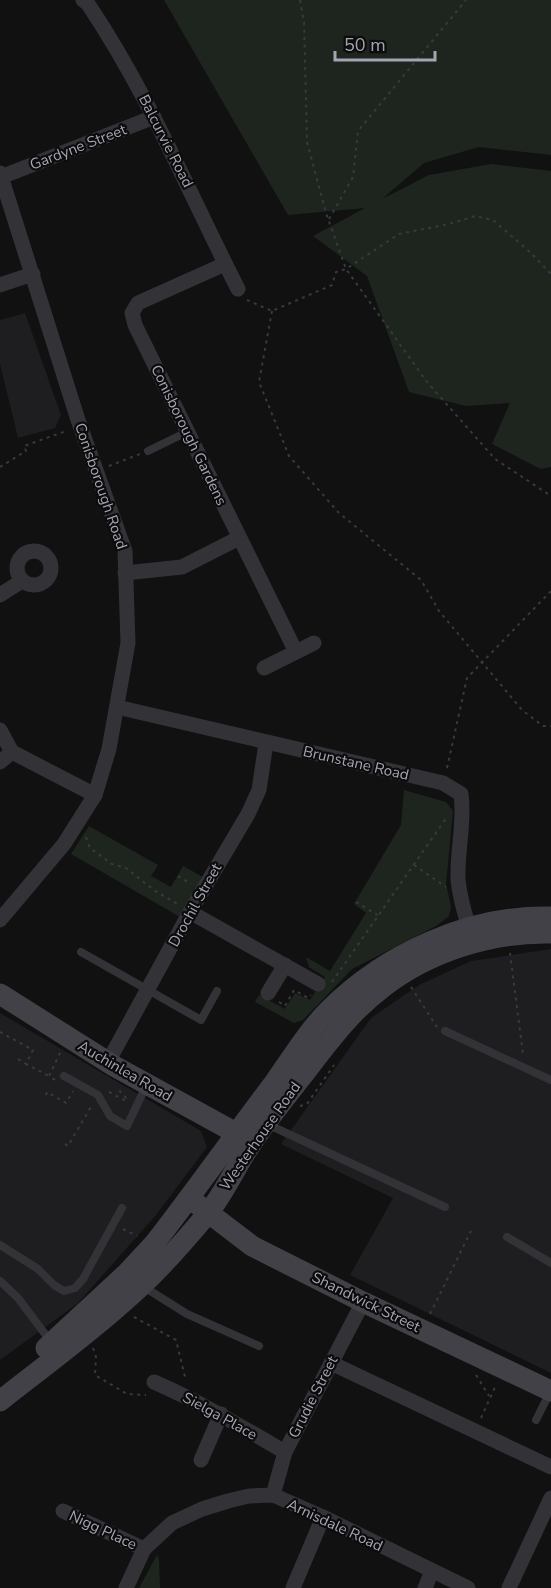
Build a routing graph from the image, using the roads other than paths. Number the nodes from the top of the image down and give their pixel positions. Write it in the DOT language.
graph roads {
  1 [pos="83,0"];
  2 [pos="154,117"];
  3 [pos="1,175"];
  4 [pos="225,264"];
  5 [pos="33,274"];
  6 [pos="0,285"];
  7 [pos="238,289"];
  8 [pos="187,432"];
  9 [pos="148,451"];
  10 [pos="239,538"];
  11 [pos="125,573"];
  12 [pos="22,580"];
  13 [pos="0,595"];
  14 [pos="314,644"];
  15 [pos="296,652"];
  16 [pos="264,668"];
  17 [pos="117,707"];
  18 [pos="0,730"];
  19 [pos="266,742"];
  20 [pos="12,752"];
  21 [pos="0,762"];
  22 [pos="95,795"];
  23 [pos="190,912"];
  24 [pos="551,917"];
  25 [pos="0,920"];
  26 [pos="468,928"];
  27 [pos="551,933"];
  28 [pos="81,952"];
  29 [pos="285,965"];
  30 [pos="324,984"];
  31 [pos="149,990"];
  32 [pos="217,991"];
  33 [pos="268,993"];
  34 [pos="0,994"];
  35 [pos="445,1031"];
  36 [pos="110,1072"];
  37 [pos="64,1076"];
  38 [pos="551,1080"];
  39 [pos="147,1084"];
  40 [pos="259,1118"];
  41 [pos="243,1139"];
  42 [pos="189,1199"];
  43 [pos="445,1207"];
  44 [pos="122,1208"];
  45 [pos="209,1211"];
  46 [pos="507,1237"];
  47 [pos="0,1245"];
  48 [pos="551,1263"];
  49 [pos="134,1279"];
  50 [pos="0,1281"];
  51 [pos="363,1302"];
  52 [pos="259,1346"];
  53 [pos="56,1349"];
  54 [pos="331,1363"];
  55 [pos="154,1382"];
  56 [pos="0,1384"];
  57 [pos="551,1391"];
  58 [pos="0,1401"];
  59 [pos="221,1414"];
  60 [pos="536,1420"];
  61 [pos="285,1452"];
  62 [pos="201,1460"];
  63 [pos="551,1467"];
  64 [pos="273,1495"];
  65 [pos="551,1498"];
  66 [pos="63,1511"];
  67 [pos="323,1517"];
  68 [pos="144,1549"];
  69 [pos="432,1571"];
  70 [pos="126,1588"];
  71 [pos="293,1588"];
  72 [pos="425,1588"];
  73 [pos="468,1588"];
  74 [pos="509,1588"];
  1 -- 2 [label="street, Balcurvie Road"];
  2 -- 3 [label="street, Gardyne Street"];
  2 -- 4 [label="street, Balcurvie Road"];
  3 -- 5 [label="street, Conisborough Road"];
  4 -- 7 [label="street, Balcurvie Road"];
  4 -- 8 [label="street, Conisborough Gardens"];
  5 -- 6 [label="street"];
  5 -- 11 [label="street, Conisborough Road"];
  8 -- 9 [label="lane"];
  8 -- 10 [label="street, Conisborough Gardens"];
  10 -- 11 [label="street"];
  10 -- 15 [label="street, Conisborough Gardens"];
  11 -- 17 [label="street, Conisborough Road"];
  12 -- 13 [label="street"];
  14 -- 15 [label="street"];
  15 -- 16 [label="street"];
  17 -- 19 [label="street, Brunstane Road"];
  17 -- 22 [label="street, Conisborough Road"];
  18 -- 20 [label="street"];
  19 -- 23 [label="street, Drochil Street"];
  19 -- 26 [label="street, Brunstane Road"];
  20 -- 21 [label="street"];
  20 -- 22 [label="street"];
  22 -- 25 [label="street, Conisborough Road"];
  23 -- 29 [label="street"];
  23 -- 31 [label="street, Drochil Street"];
  24 -- 26 [label="street, Westerhouse Road"];
  26 -- 40 [label="street, Westerhouse Road"];
  27 -- 40 [label="street, Westerhouse Road"];
  28 -- 31 [label="lane"];
  29 -- 30 [label="street"];
  29 -- 33 [label="street"];
  31 -- 32 [label="lane"];
  31 -- 36 [label="street, Drochil Street"];
  34 -- 36 [label="street, Auchinlea Road"];
  35 -- 38 [label="lane"];
  36 -- 39 [label="street, Auchinlea Road"];
  37 -- 39 [label="lane"];
  39 -- 41 [label="street, Auchinlea Road"];
  40 -- 41 [label="street, Westerhouse Road"];
  40 -- 43 [label="lane"];
  41 -- 42 [label="street, Westerhouse Road"];
  41 -- 45 [label="street, Westerhouse Road"];
  42 -- 45 [label="street, Shandwick Street"];
  42 -- 49 [label="street, Westerhouse Road"];
  44 -- 47 [label="lane"];
  45 -- 49 [label="street, Westerhouse Road"];
  45 -- 51 [label="street, Shandwick Street"];
  46 -- 48 [label="lane"];
  49 -- 52 [label="lane"];
  49 -- 53 [label="street, Westerhouse Road"];
  50 -- 53 [label="lane"];
  51 -- 54 [label="street, Grudie Street"];
  51 -- 57 [label="street, Shandwick Street"];
  53 -- 56 [label="street, Westerhouse Road"];
  53 -- 58 [label="street, Westerhouse Road"];
  54 -- 61 [label="street, Grudie Street"];
  54 -- 63 [label="street"];
  55 -- 59 [label="street, Sielga Place"];
  57 -- 60 [label="lane"];
  59 -- 61 [label="street, Sielga Place"];
  59 -- 62 [label="street"];
  61 -- 64 [label="street, Grudie Street"];
  64 -- 67 [label="street, Arnisdale Road"];
  64 -- 68 [label="street, Arnisdale Road"];
  65 -- 74 [label="street"];
  66 -- 68 [label="street, Nigg Place"];
  67 -- 69 [label="street, Arnisdale Road"];
  67 -- 71 [label="street"];
  68 -- 70 [label="street, Arnisdale Road"];
  69 -- 72 [label="street"];
  69 -- 73 [label="street, Arnisdale Road"];
}
